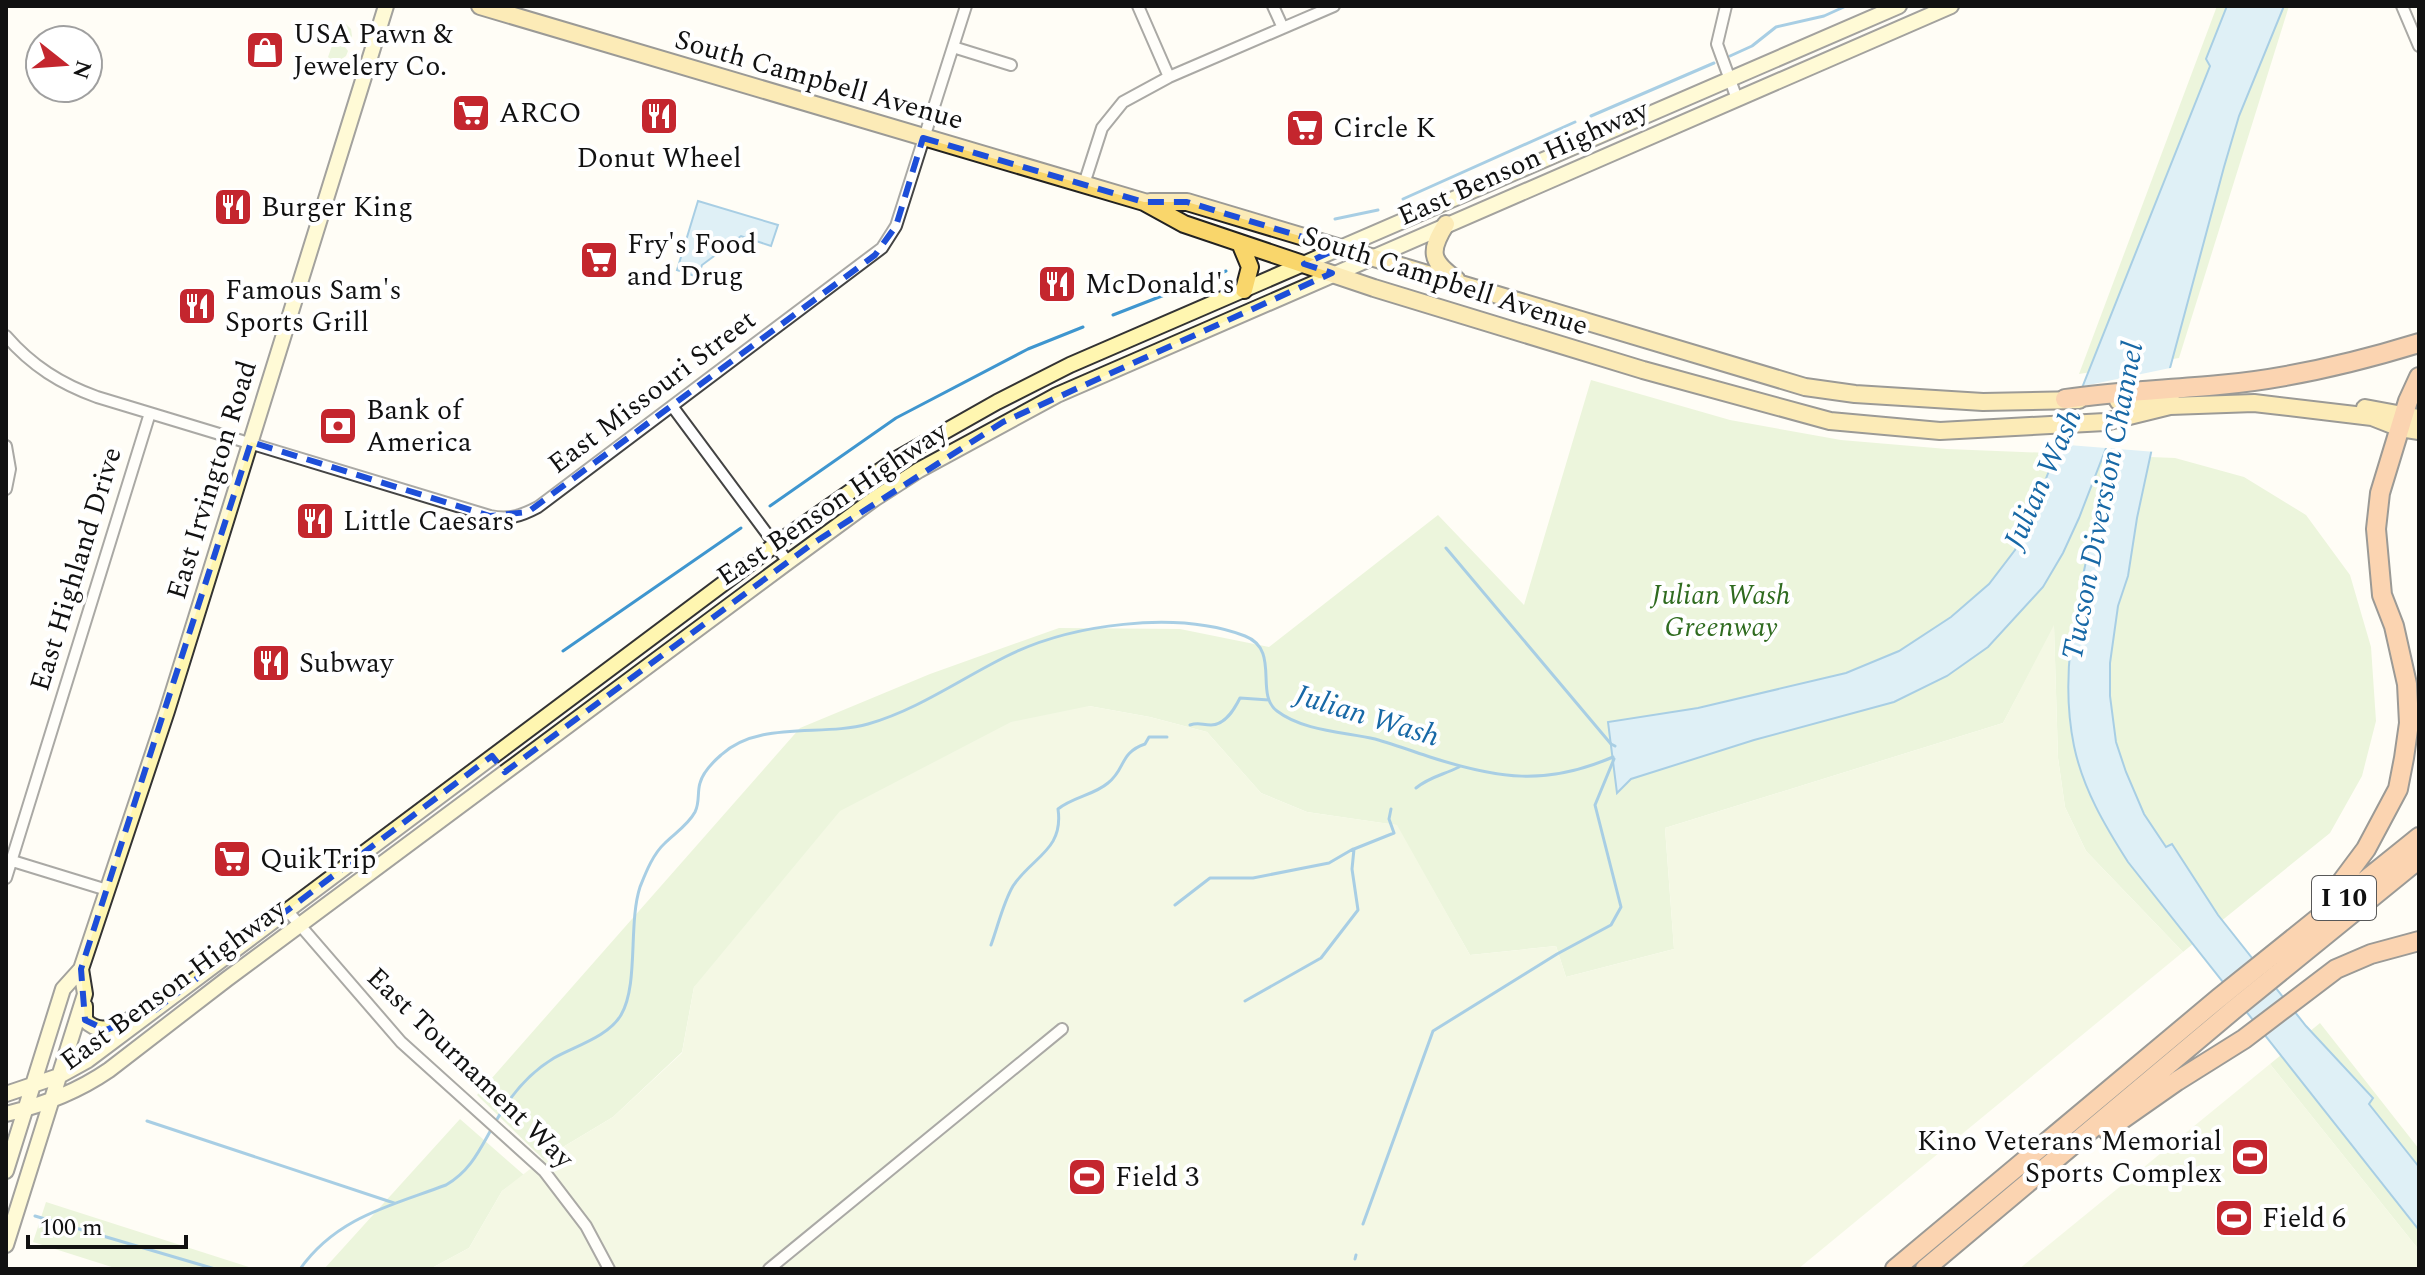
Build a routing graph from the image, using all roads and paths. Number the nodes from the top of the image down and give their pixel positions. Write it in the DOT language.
graph roads {
  1 [pos="386,6"];
  2 [pos="480,6"];
  3 [pos="966,6"];
  4 [pos="1138,6"];
  5 [pos="1273,6"];
  6 [pos="1334,6"];
  7 [pos="1726,6"];
  8 [pos="1899,6"];
  9 [pos="1951,6"];
  10 [pos="2402,6"];
  11 [pos="1283,28"];
  12 [pos="2419,46"];
  13 [pos="953,47"];
  14 [pos="1011,65"];
  15 [pos="1169,77"];
  16 [pos="1730,79"];
  17 [pos="1737,99"];
  18 [pos="923,138"];
  19 [pos="1084,184"];
  20 [pos="1144,202"];
  21 [pos="1446,224"];
  22 [pos="1240,243"];
  23 [pos="1339,248"];
  24 [pos="1370,258"];
  25 [pos="1304,264"];
  26 [pos="1332,273"];
  27 [pos="1468,287"];
  28 [pos="1244,290"];
  29 [pos="6,336"];
  30 [pos="2419,343"];
  31 [pos="2419,377"];
  32 [pos="2173,398"];
  33 [pos="2065,399"];
  34 [pos="672,406"];
  35 [pos="150,413"];
  36 [pos="2410,423"];
  37 [pos="251,442"];
  38 [pos="6,446"];
  39 [pos="6,489"];
  40 [pos="776,544"];
  41 [pos="788,562"];
  42 [pos="492,756"];
  43 [pos="505,772"];
  44 [pos="2419,837"];
  45 [pos="2419,859"];
  46 [pos="9,860"];
  47 [pos="6,878"];
  48 [pos="107,890"];
  49 [pos="286,909"];
  50 [pos="299,925"];
  51 [pos="2306,929"];
  52 [pos="2419,941"];
  53 [pos="81,969"];
  54 [pos="85,994"];
  55 [pos="2226,1005"];
  56 [pos="155,1010"];
  57 [pos="1062,1029"];
  58 [pos="59,1076"];
  59 [pos="33,1086"];
  60 [pos="6,1094"];
  61 [pos="51,1101"];
  62 [pos="25,1110"];
  63 [pos="6,1114"];
  64 [pos="9,1142"];
  65 [pos="6,1171"];
  66 [pos="2013,1196"];
  67 [pos="6,1245"];
  68 [pos="609,1269"];
  69 [pos="769,1269"];
  70 [pos="1895,1269"];
  71 [pos="1925,1269"];
  1 -- 37 [label="main road, East Irvington Road"];
  2 -- 18 [label="main road, South Campbell Avenue"];
  3 -- 13 [label="street, East Missouri Street"];
  4 -- 15 [label="street"];
  5 -- 11 [label="street"];
  6 -- 11 [label="street"];
  7 -- 16 [label="street"];
  8 -- 16 [label="main road, East Benson Highway"];
  9 -- 17 [label="main road, East Benson Highway"];
  10 -- 12 [label="street"];
  11 -- 15 [label="street"];
  13 -- 14 [label="street"];
  13 -- 18 [label="street, East Missouri Street"];
  15 -- 19 [label="street"];
  16 -- 17 [label="street"];
  16 -- 23 [label="main road, East Benson Highway"];
  17 -- 21 [label="main road, East Benson Highway"];
  18 -- 19 [label="main road, South Campbell Avenue"];
  18 -- 34 [label="street, East Missouri Street"];
  19 -- 20 [label="main road, South Campbell Avenue"];
  20 -- 22 [label="main road, South Campbell Avenue"];
  20 -- 23 [label="main road, South Campbell Avenue"];
  21 -- 24 [label="main road, East Benson Highway"];
  21 -- 27 [label="main road"];
  22 -- 25 [label="main road, South Campbell Avenue"];
  22 -- 28 [label="main road"];
  23 -- 24 [label="main road, South Campbell Avenue"];
  23 -- 25 [label="main road, East Benson Highway"];
  24 -- 26 [label="main road, East Benson Highway"];
  24 -- 27 [label="main road, South Campbell Avenue"];
  25 -- 26 [label="main road, South Campbell Avenue"];
  25 -- 28 [label="main road, East Benson Highway"];
  26 -- 32 [label="main road, South Campbell Avenue"];
  26 -- 41 [label="main road, East Benson Highway"];
  27 -- 33 [label="main road, South Campbell Avenue"];
  28 -- 40 [label="main road, East Benson Highway"];
  29 -- 35 [label="street"];
  30 -- 32 [label="highway"];
  31 -- 36 [label="highway"];
  32 -- 33 [label="highway"];
  32 -- 36 [label="main road, South Campbell Avenue"];
  34 -- 37 [label="street, East Missouri Street"];
  34 -- 40 [label="street"];
  35 -- 37 [label="street"];
  35 -- 46 [label="street, East Highland Drive"];
  36 -- 51 [label="highway"];
  37 -- 48 [label="main road, East Irvington Road"];
  38 -- 39 [label="street"];
  40 -- 41 [label="street"];
  40 -- 42 [label="main road, East Benson Highway"];
  41 -- 43 [label="main road, East Benson Highway"];
  42 -- 43 [label="main road"];
  42 -- 49 [label="main road, East Benson Highway"];
  43 -- 50 [label="main road, East Benson Highway"];
  44 -- 51 [label="highway, I 10"];
  45 -- 55 [label="highway, I 10"];
  46 -- 47 [label="street, East Highland Drive"];
  46 -- 48 [label="street"];
  48 -- 53 [label="main road, East Irvington Road"];
  49 -- 50 [label="street, East Tournament Way"];
  49 -- 56 [label="main road, East Benson Highway"];
  50 -- 61 [label="main road, East Benson Highway"];
  50 -- 68 [label="street, East Tournament Way"];
  51 -- 55 [label="highway, I 10"];
  52 -- 66 [label="highway"];
  53 -- 54 [label="main road, East Irvington Road"];
  53 -- 59 [label="main road, East Irvington Road"];
  54 -- 56 [label="main road"];
  54 -- 58 [label="main road, East Irvington Road"];
  55 -- 66 [label="highway, I 10"];
  55 -- 70 [label="highway, I 10"];
  56 -- 58 [label="main road, East Benson Highway"];
  57 -- 69 [label="street"];
  58 -- 59 [label="main road, East Benson Highway"];
  58 -- 61 [label="main road, East Irvington Road"];
  59 -- 60 [label="main road, East Benson Highway"];
  59 -- 62 [label="main road, East Irvington Road"];
  61 -- 62 [label="main road, East Benson Highway"];
  61 -- 67 [label="main road, East Irvington Road"];
  62 -- 63 [label="main road, East Benson Highway"];
  62 -- 64 [label="main road, East Irvington Road"];
  64 -- 65 [label="main road, East Irvington Road"];
  66 -- 71 [label="highway, I 10"];
}
